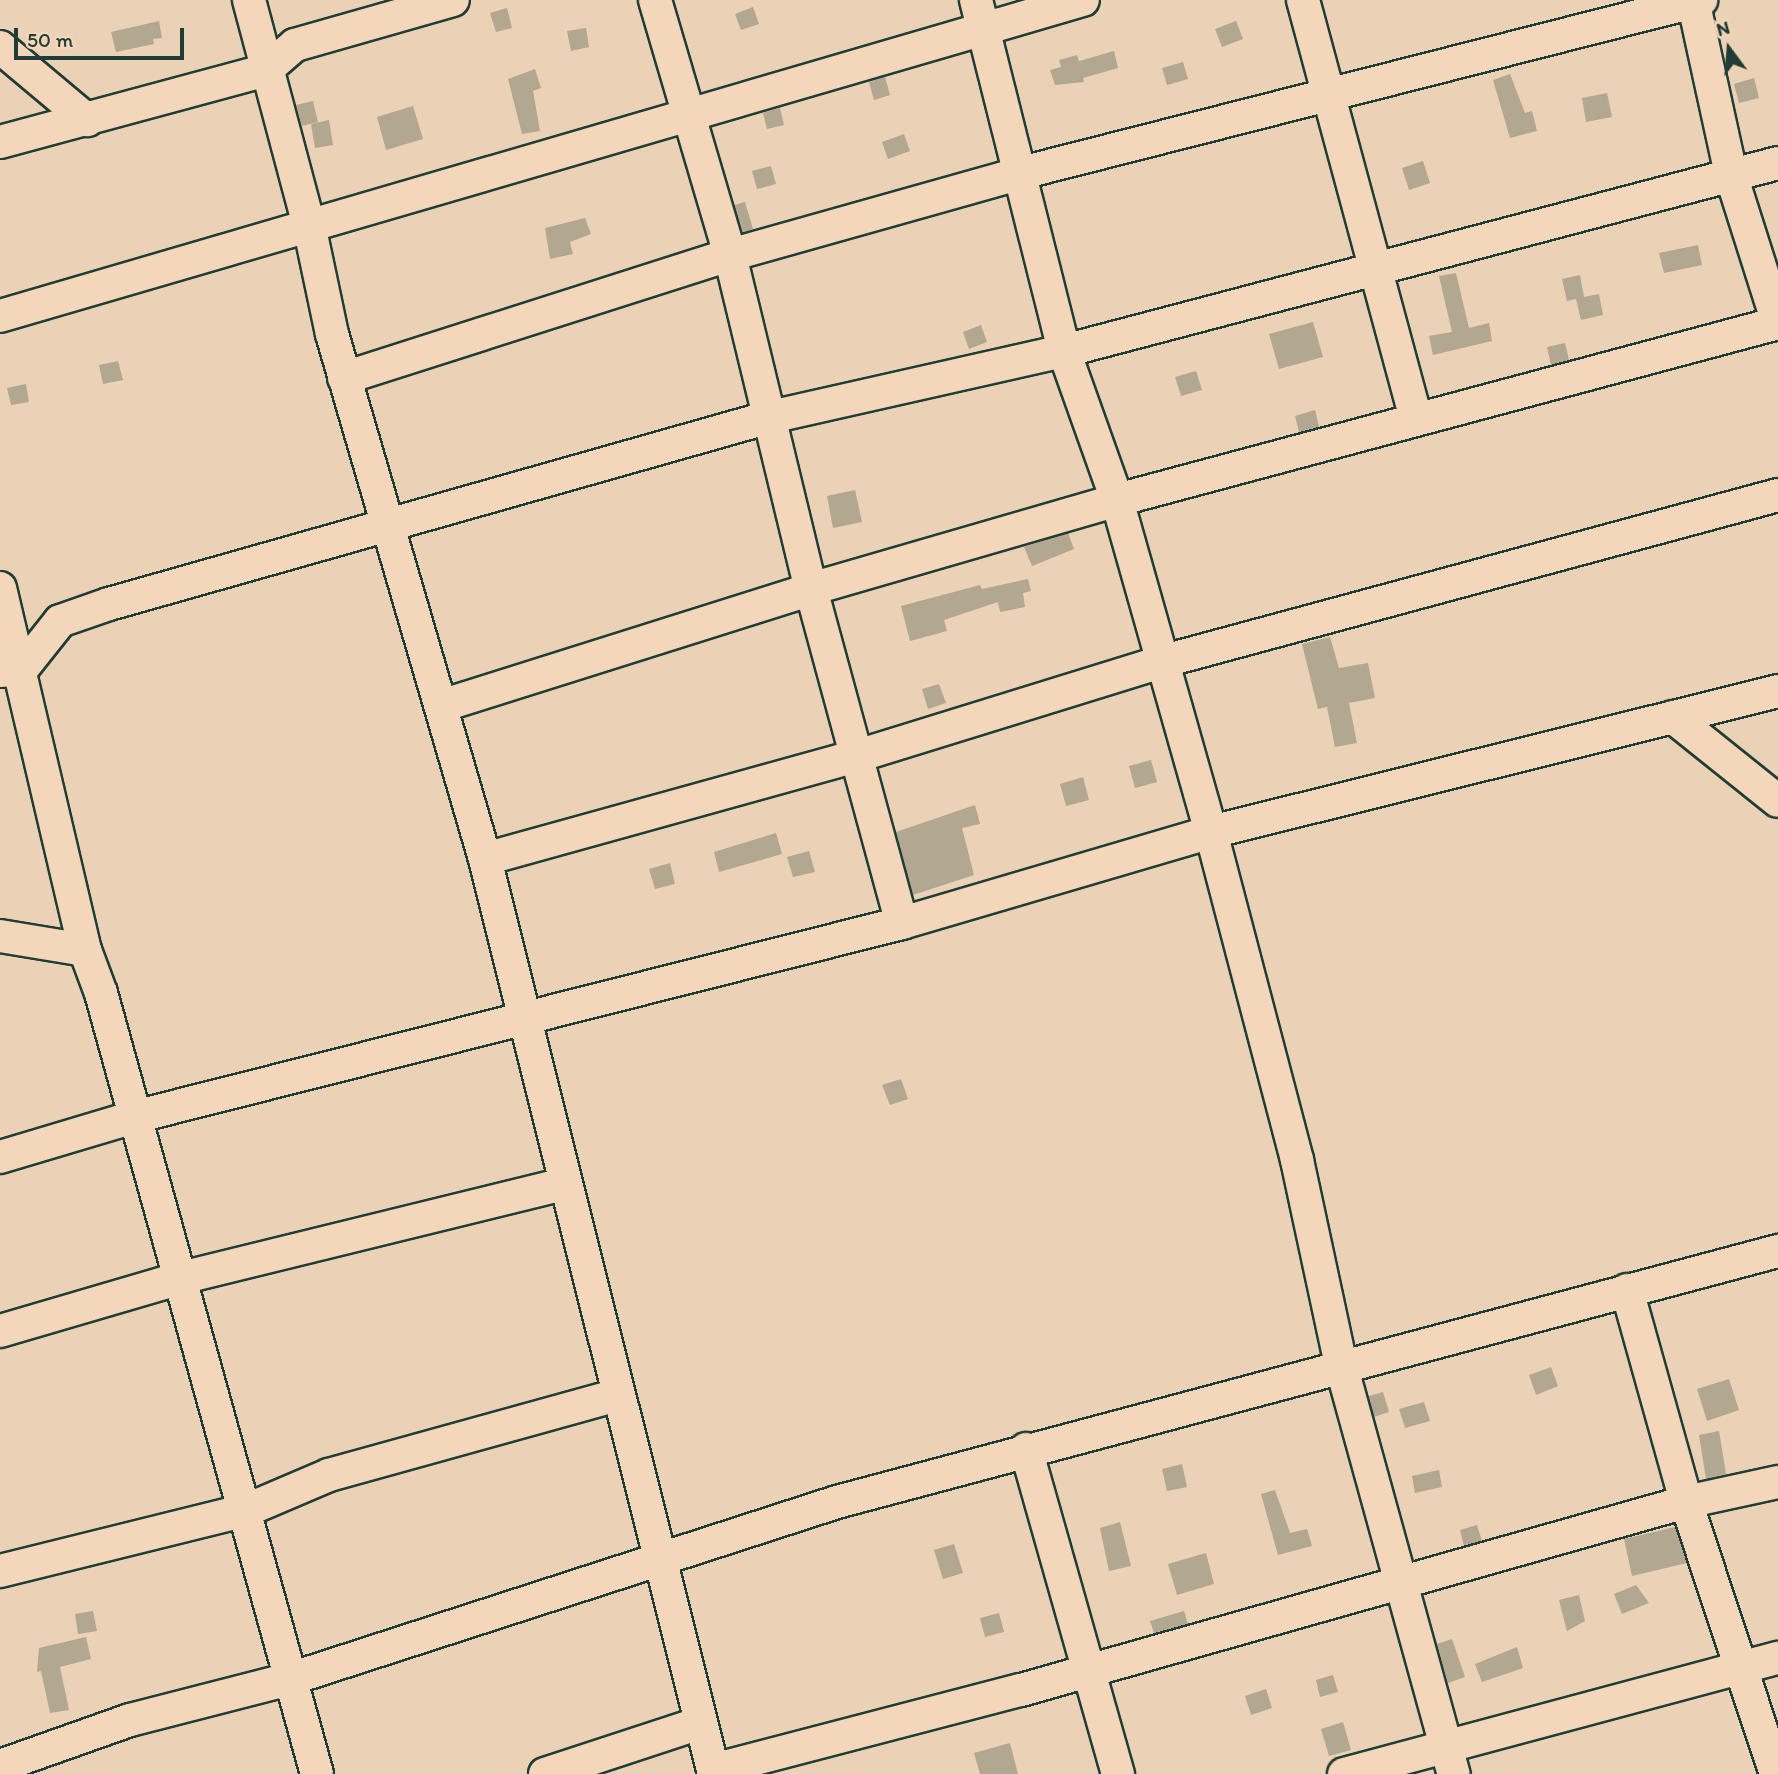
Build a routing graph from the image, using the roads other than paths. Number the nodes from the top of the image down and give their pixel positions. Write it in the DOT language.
graph roads {
  1 [pos="249,0"];
  2 [pos="453,0"];
  3 [pos="655,0"];
  4 [pos="1083,0"];
  5 [pos="1303,0"];
  6 [pos="1696,1"];
  7 [pos="981,14"];
  8 [pos="0,47"];
  9 [pos="266,70"];
  10 [pos="1327,96"];
  11 [pos="689,117"];
  12 [pos="87,120"];
  13 [pos="0,142"];
  14 [pos="1778,163"];
  15 [pos="1021,173"];
  16 [pos="1731,175"];
  17 [pos="309,225"];
  18 [pos="730,256"];
  19 [pos="1376,270"];
  20 [pos="0,316"];
  21 [pos="1778,323"];
  22 [pos="1064,351"];
  23 [pos="344,378"];
  24 [pos="770,417"];
  25 [pos="1416,419"];
  26 [pos="1778,495"];
  27 [pos="1117,500"];
  28 [pos="386,527"];
  29 [pos="0,588"];
  30 [pos="811,589"];
  31 [pos="1164,661"];
  32 [pos="11,670"];
  33 [pos="1778,691"];
  34 [pos="441,706"];
  35 [pos="1673,717"];
  36 [pos="854,757"];
  37 [pos="1778,801"];
  38 [pos="1211,832"];
  39 [pos="485,859"];
  40 [pos="902,923"];
  41 [pos="0,936"];
  42 [pos="85,950"];
  43 [pos="524,1022"];
  44 [pos="134,1117"];
  45 [pos="0,1157"];
  46 [pos="565,1184"];
  47 [pos="1778,1251"];
  48 [pos="181,1278"];
  49 [pos="1627,1290"];
  50 [pos="0,1331"];
  51 [pos="1341,1366"];
  52 [pos="617,1395"];
  53 [pos="1026,1449"];
  54 [pos="1778,1482"];
  55 [pos="1686,1503"];
  56 [pos="247,1510"];
  57 [pos="659,1561"];
  58 [pos="0,1571"];
  59 [pos="1401,1582"];
  60 [pos="1778,1658"];
  61 [pos="1740,1668"];
  62 [pos="1086,1671"];
  63 [pos="293,1678"];
  64 [pos="700,1723"];
  65 [pos="1451,1759"];
  66 [pos="0,1766"];
  67 [pos="713,1772"];
  68 [pos="317,1774"];
  69 [pos="545,1774"];
  70 [pos="1118,1774"];
  71 [pos="1344,1774"];
  72 [pos="1776,1774"];
  1 -- 9 [label="street"];
  2 -- 9 [label="street"];
  3 -- 11 [label="street"];
  4 -- 7 [label="street"];
  5 -- 10 [label="street"];
  6 -- 10 [label="street"];
  6 -- 16 [label="street"];
  7 -- 11 [label="street"];
  7 -- 15 [label="street"];
  8 -- 12 [label="street"];
  9 -- 12 [label="street"];
  9 -- 17 [label="street"];
  10 -- 15 [label="street"];
  10 -- 19 [label="street"];
  11 -- 17 [label="street"];
  11 -- 18 [label="street"];
  12 -- 13 [label="street"];
  14 -- 16 [label="street"];
  15 -- 18 [label="street"];
  15 -- 22 [label="street"];
  16 -- 19 [label="street"];
  16 -- 21 [label="street"];
  17 -- 20 [label="street"];
  17 -- 23 [label="street"];
  18 -- 23 [label="street"];
  18 -- 24 [label="street"];
  19 -- 22 [label="street"];
  19 -- 25 [label="street"];
  21 -- 25 [label="street"];
  22 -- 24 [label="street"];
  22 -- 27 [label="street"];
  23 -- 28 [label="street"];
  24 -- 28 [label="street"];
  24 -- 30 [label="street"];
  25 -- 27 [label="street"];
  26 -- 31 [label="street"];
  27 -- 30 [label="street"];
  27 -- 31 [label="street"];
  28 -- 32 [label="street"];
  28 -- 34 [label="street"];
  29 -- 32 [label="street"];
  30 -- 34 [label="street"];
  30 -- 36 [label="street"];
  31 -- 36 [label="street"];
  31 -- 38 [label="street"];
  32 -- 42 [label="street"];
  33 -- 35 [label="street"];
  34 -- 39 [label="street"];
  35 -- 37 [label="street"];
  35 -- 38 [label="street"];
  36 -- 39 [label="street"];
  36 -- 40 [label="street"];
  38 -- 40 [label="street"];
  38 -- 51 [label="street"];
  39 -- 43 [label="street"];
  40 -- 43 [label="street"];
  41 -- 42 [label="street"];
  42 -- 44 [label="street"];
  43 -- 44 [label="street"];
  43 -- 46 [label="street"];
  44 -- 45 [label="street"];
  44 -- 48 [label="street"];
  46 -- 48 [label="street"];
  46 -- 52 [label="street"];
  47 -- 49 [label="street"];
  48 -- 50 [label="street"];
  48 -- 56 [label="street"];
  49 -- 51 [label="street"];
  49 -- 55 [label="street"];
  51 -- 53 [label="street"];
  51 -- 59 [label="street"];
  52 -- 56 [label="street"];
  52 -- 57 [label="street"];
  53 -- 57 [label="street"];
  53 -- 62 [label="street"];
  54 -- 55 [label="street"];
  55 -- 59 [label="street"];
  55 -- 61 [label="street"];
  56 -- 58 [label="street"];
  56 -- 63 [label="street"];
  57 -- 63 [label="street"];
  57 -- 64 [label="street"];
  59 -- 62 [label="street"];
  59 -- 65 [label="street"];
  60 -- 61 [label="street"];
  61 -- 65 [label="street"];
  61 -- 72 [label="street"];
  62 -- 67 [label="street"];
  62 -- 70 [label="street"];
  63 -- 66 [label="street"];
  63 -- 68 [label="street"];
  64 -- 67 [label="street"];
  64 -- 69 [label="street"];
  65 -- 71 [label="street"];
}
